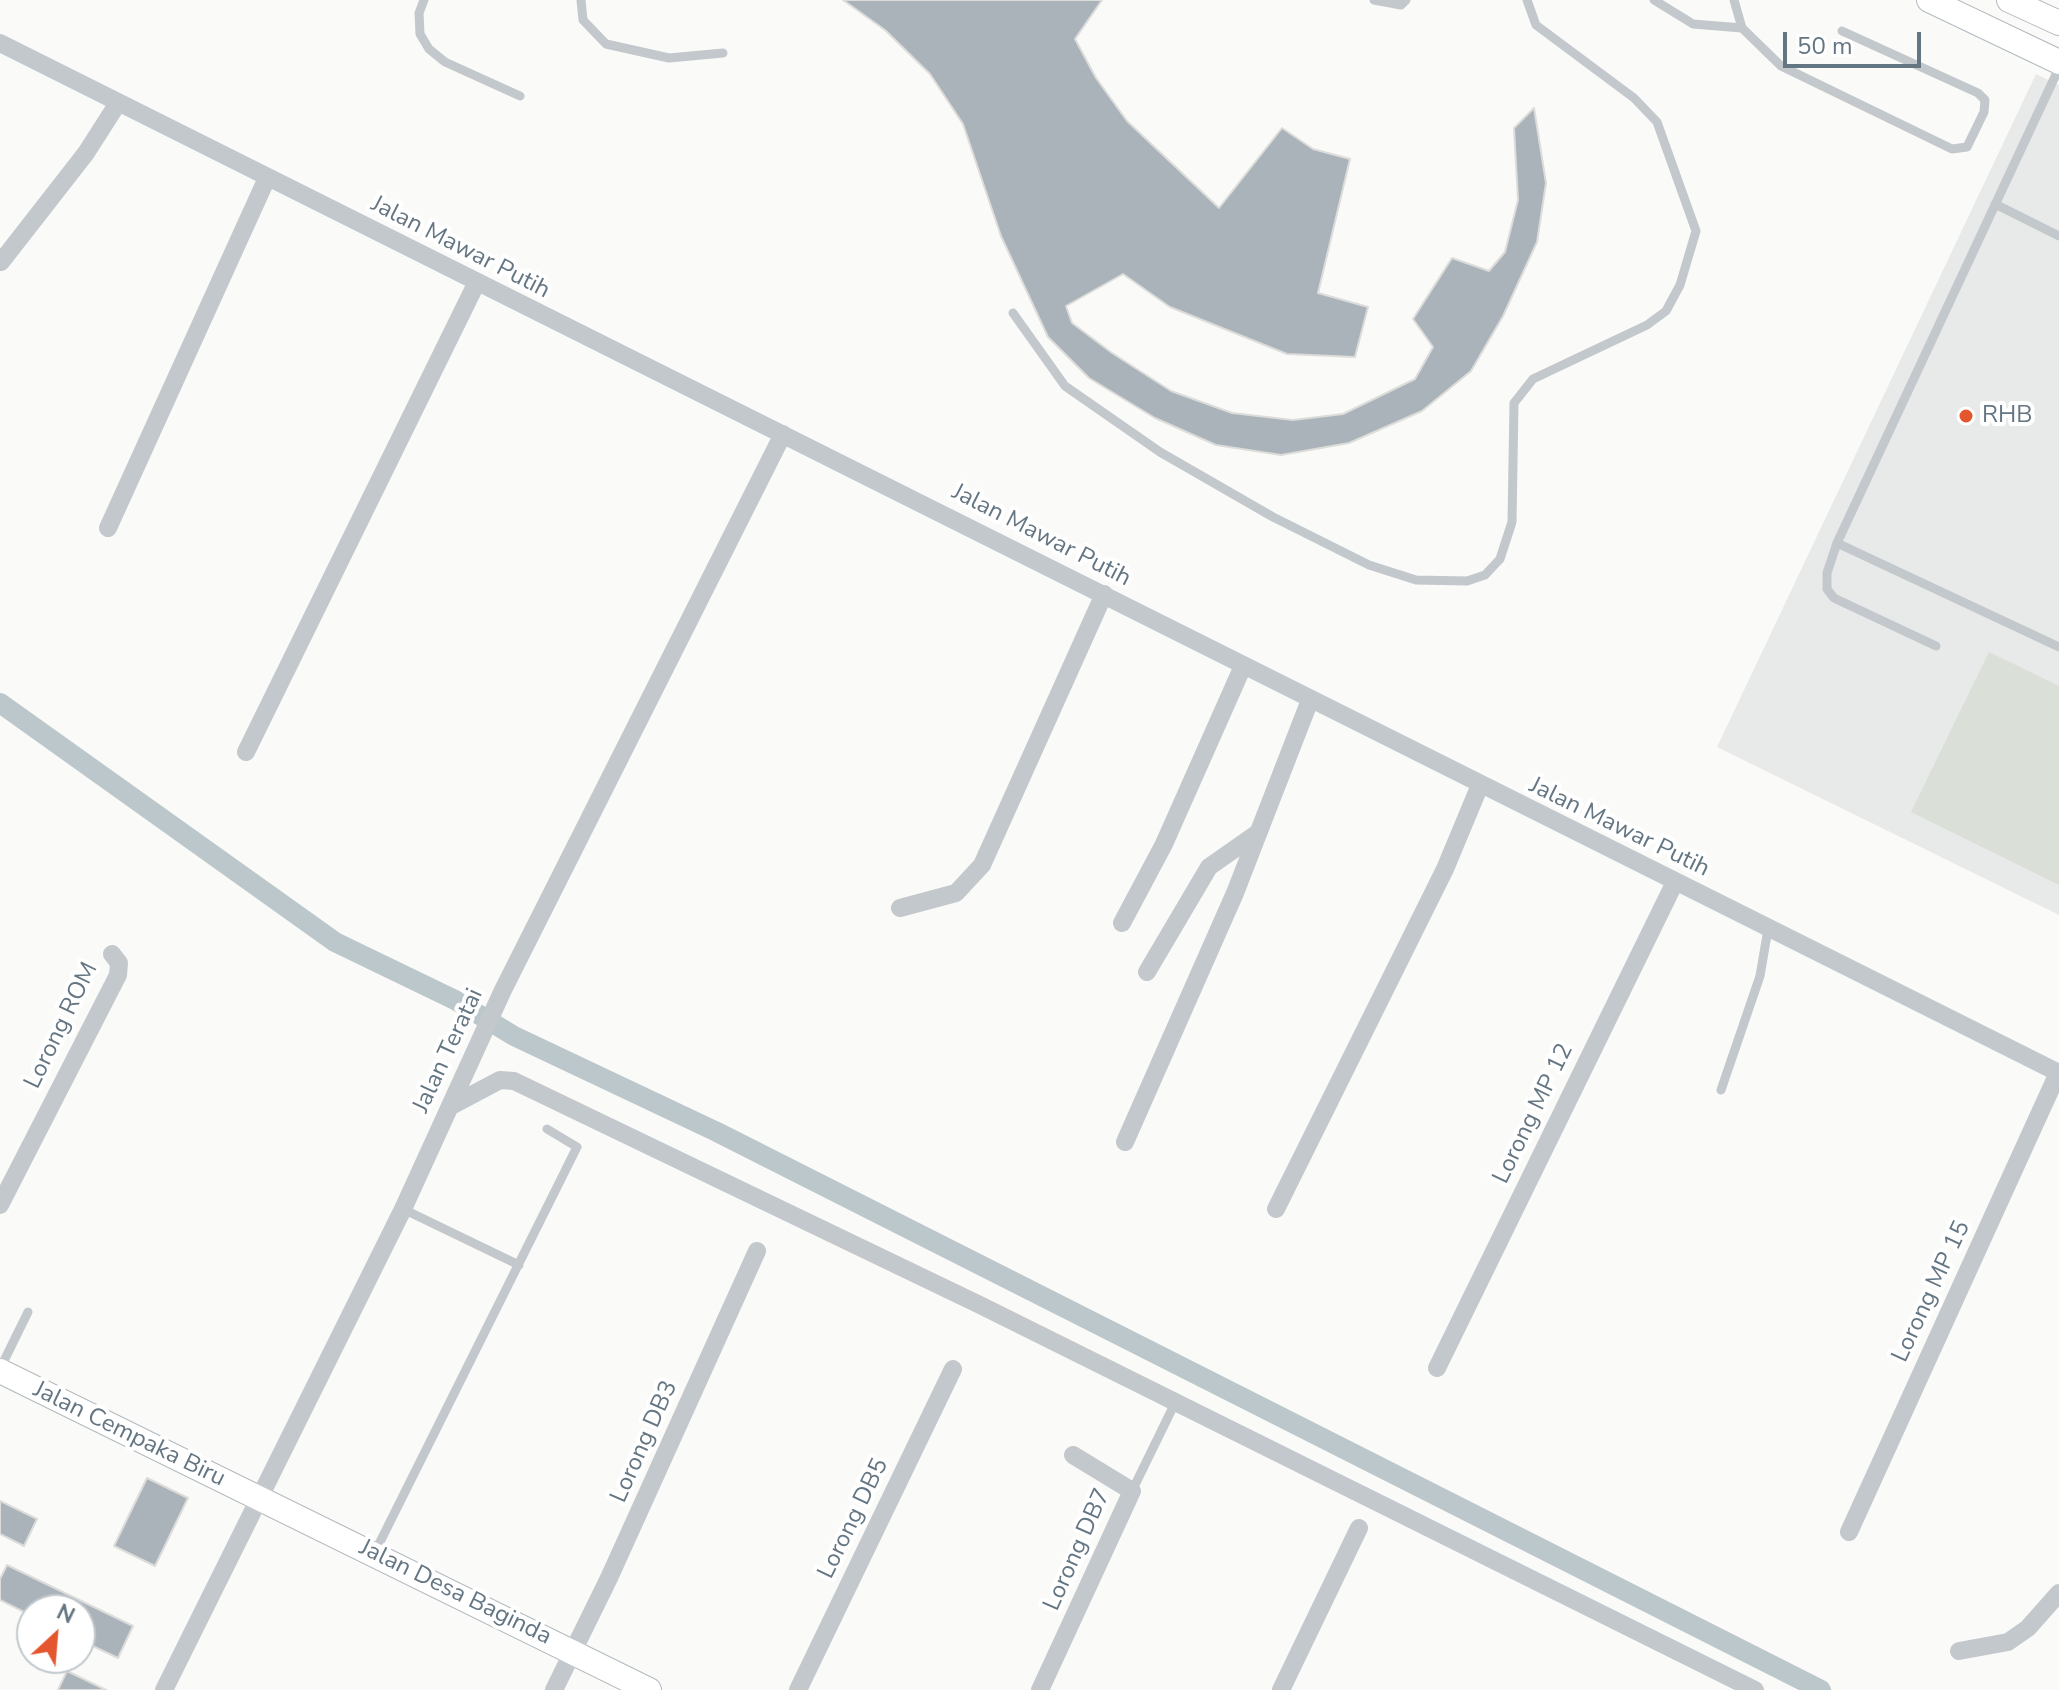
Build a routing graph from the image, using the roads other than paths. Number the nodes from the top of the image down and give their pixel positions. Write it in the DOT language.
graph roads {
  1 [pos="424,0"];
  2 [pos="581,0"];
  3 [pos="1374,0"];
  4 [pos="1406,0"];
  5 [pos="1527,0"];
  6 [pos="1654,0"];
  7 [pos="1721,0"];
  8 [pos="1929,0"];
  9 [pos="2009,0"];
  10 [pos="1735,3"];
  11 [pos="2059,23"];
  12 [pos="1742,28"];
  13 [pos="1842,31"];
  14 [pos="0,43"];
  15 [pos="723,53"];
  16 [pos="2059,62"];
  17 [pos="2059,68"];
  18 [pos="520,96"];
  19 [pos="118,103"];
  20 [pos="267,178"];
  21 [pos="1995,204"];
  22 [pos="2059,236"];
  23 [pos="1,262"];
  24 [pos="476,284"];
  25 [pos="1013,313"];
  26 [pos="783,434"];
  27 [pos="108,528"];
  28 [pos="1837,543"];
  29 [pos="1104,594"];
  30 [pos="1936,646"];
  31 [pos="2059,647"];
  32 [pos="1243,666"];
  33 [pos="1310,700"];
  34 [pos="246,752"];
  35 [pos="1480,785"];
  36 [pos="1259,832"];
  37 [pos="1675,882"];
  38 [pos="900,908"];
  39 [pos="1122,923"];
  40 [pos="1768,929"];
  41 [pos="112,954"];
  42 [pos="1147,972"];
  43 [pos="2059,1073"];
  44 [pos="1721,1090"];
  45 [pos="451,1106"];
  46 [pos="547,1129"];
  47 [pos="1125,1142"];
  48 [pos="0,1205"];
  49 [pos="403,1209"];
  50 [pos="1276,1209"];
  51 [pos="757,1251"];
  52 [pos="519,1265"];
  53 [pos="28,1312"];
  54 [pos="1437,1368"];
  55 [pos="953,1369"];
  56 [pos="0,1370"];
  57 [pos="1175,1403"];
  58 [pos="1073,1455"];
  59 [pos="1132,1491"];
  60 [pos="259,1498"];
  61 [pos="1359,1528"];
  62 [pos="1849,1532"];
  63 [pos="375,1554"];
  64 [pos="2059,1593"];
  65 [pos="573,1650"];
  66 [pos="1959,1651"];
  67 [pos="164,1690"];
  68 [pos="554,1690"];
  69 [pos="649,1690"];
  70 [pos="798,1690"];
  71 [pos="1040,1690"];
  72 [pos="1281,1690"];
  73 [pos="1755,1690"];
  1 -- 18 [label="lane"];
  2 -- 15 [label="lane"];
  3 -- 4 [label="lane"];
  5 -- 25 [label="lane"];
  6 -- 12 [label="lane"];
  7 -- 10 [label="lane"];
  8 -- 16 [label="street"];
  9 -- 11 [label="street"];
  10 -- 12 [label="lane"];
  12 -- 13 [label="lane"];
  14 -- 19 [label="street, Jalan Mawar Putih"];
  17 -- 21 [label="lane"];
  19 -- 20 [label="street, Jalan Mawar Putih"];
  19 -- 23 [label="street"];
  20 -- 24 [label="street, Jalan Mawar Putih"];
  20 -- 27 [label="street"];
  21 -- 22 [label="lane"];
  21 -- 28 [label="lane"];
  24 -- 26 [label="street, Jalan Mawar Putih"];
  24 -- 34 [label="street"];
  26 -- 29 [label="street, Jalan Mawar Putih"];
  26 -- 45 [label="street, Jalan Teratai"];
  28 -- 30 [label="lane"];
  28 -- 31 [label="lane"];
  29 -- 32 [label="street, Jalan Mawar Putih"];
  29 -- 38 [label="street"];
  32 -- 33 [label="street, Jalan Mawar Putih"];
  32 -- 39 [label="street"];
  33 -- 35 [label="street, Jalan Mawar Putih"];
  33 -- 36 [label="street"];
  35 -- 37 [label="street, Jalan Mawar Putih"];
  35 -- 50 [label="street"];
  36 -- 42 [label="street"];
  36 -- 47 [label="street"];
  37 -- 40 [label="street, Jalan Mawar Putih"];
  37 -- 54 [label="street, Lorong MP 12"];
  40 -- 43 [label="street, Jalan Mawar Putih"];
  40 -- 44 [label="lane"];
  41 -- 48 [label="street, Lorong ROM"];
  43 -- 62 [label="street, Lorong MP 15"];
  45 -- 49 [label="street, Jalan Teratai"];
  45 -- 57 [label="street"];
  46 -- 52 [label="lane"];
  49 -- 52 [label="lane"];
  49 -- 60 [label="street, Jalan Teratai"];
  51 -- 65 [label="street, Lorong DB3"];
  52 -- 63 [label="lane"];
  53 -- 56 [label="lane"];
  55 -- 70 [label="street, Lorong DB5"];
  56 -- 60 [label="street, Jalan Cempaka Biru"];
  57 -- 59 [label="lane"];
  57 -- 73 [label="street"];
  58 -- 59 [label="street, Lorong DB7"];
  59 -- 71 [label="street, Lorong DB7"];
  60 -- 63 [label="street, Jalan Desa Baginda"];
  60 -- 67 [label="street, Jalan Teratai"];
  61 -- 72 [label="street"];
  63 -- 65 [label="street, Jalan Desa Baginda"];
  64 -- 66 [label="street"];
  65 -- 68 [label="street, Lorong DB3"];
  65 -- 69 [label="street, Jalan Desa Baginda"];
}
